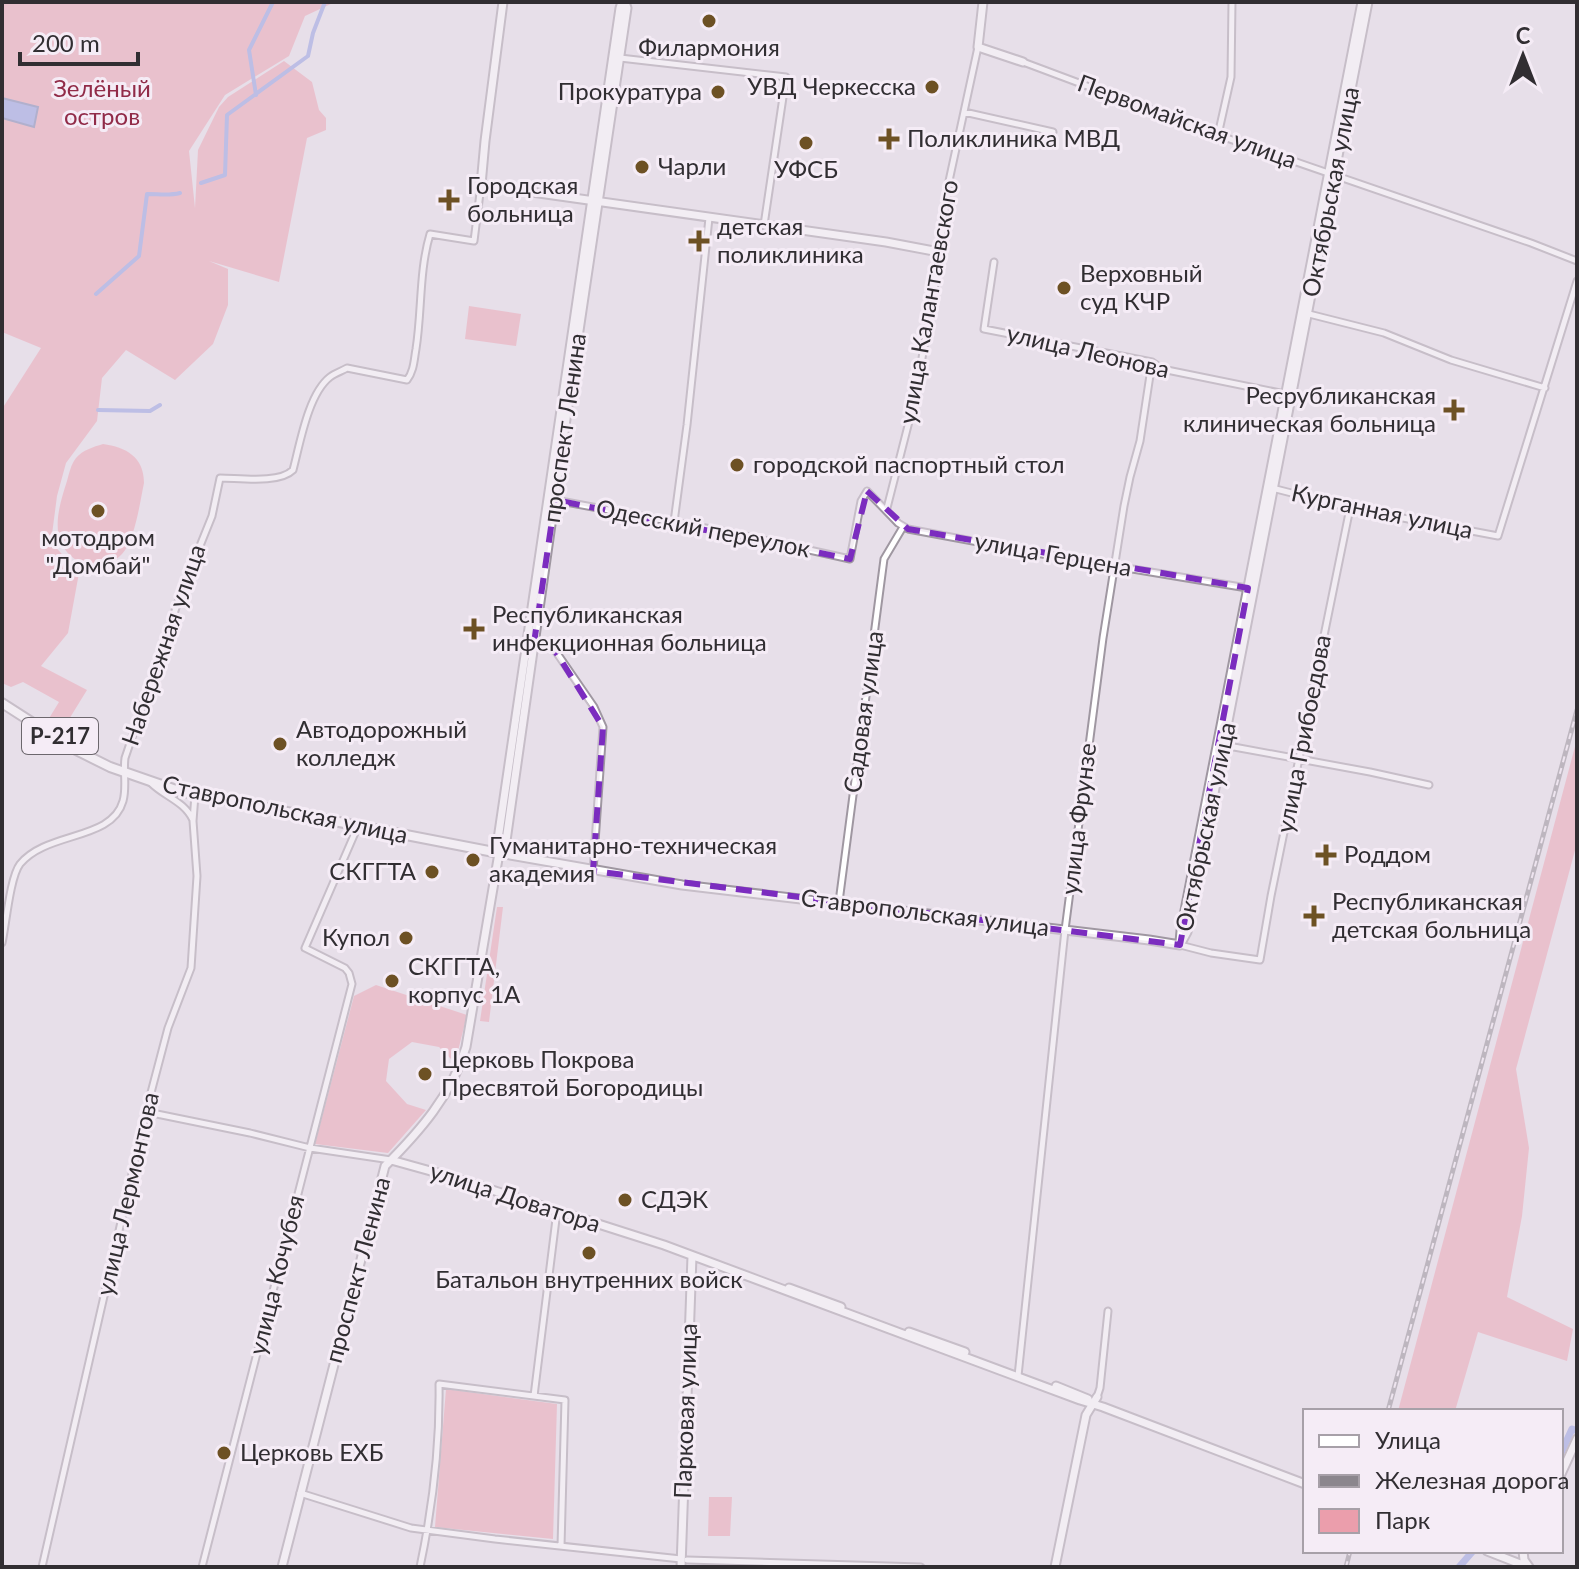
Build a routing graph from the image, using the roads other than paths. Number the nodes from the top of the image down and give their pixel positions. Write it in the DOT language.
graph roads {
  1 [pos="503,2"];
  2 [pos="624,2"];
  3 [pos="983,2"];
  4 [pos="1232,2"];
  5 [pos="1362,2"];
  6 [pos="1368,2"];
  7 [pos="978,47"];
  8 [pos="620,58"];
  9 [pos="1023,62"];
  10 [pos="964,112"];
  11 [pos="1053,132"];
  12 [pos="1218,135"];
  13 [pos="1330,174"];
  14 [pos="481,185"];
  15 [pos="595,201"];
  16 [pos="709,218"];
  17 [pos="764,226"];
  18 [pos="939,252"];
  19 [pos="1577,261"];
  20 [pos="994,262"];
  21 [pos="1577,281"];
  22 [pos="1305,313"];
  23 [pos="1152,362"];
  24 [pos="1545,388"];
  25 [pos="1285,394"];
  26 [pos="1270,487"];
  27 [pos="555,500"];
  28 [pos="1350,508"];
  29 [pos="886,509"];
  30 [pos="674,522"];
  31 [pos="903,527"];
  32 [pos="1115,566"];
  33 [pos="1251,589"];
  34 [pos="534,643"];
  35 [pos="2,700"];
  36 [pos="1221,745"];
  37 [pos="1299,760"];
  38 [pos="122,771"];
  39 [pos="150,782"];
  40 [pos="1429,785"];
  41 [pos="195,795"];
  42 [pos="193,821"];
  43 [pos="358,826"];
  44 [pos="499,853"];
  45 [pos="593,871"];
  46 [pos="839,902"];
  47 [pos="1065,930"];
  48 [pos="2,943"];
  49 [pos="1180,945"];
  50 [pos="1260,960"];
  51 [pos="147,1112"];
  52 [pos="310,1148"];
  53 [pos="391,1160"];
  54 [pos="557,1211"];
  55 [pos="692,1256"];
  56 [pos="1108,1311"];
  57 [pos="1018,1374"];
  58 [pos="534,1396"];
  59 [pos="1096,1403"];
  60 [pos="1577,1441"];
  61 [pos="1563,1472"];
  62 [pos="1303,1483"];
  63 [pos="300,1493"];
  64 [pos="427,1530"];
  65 [pos="561,1546"];
  66 [pos="1503,1553"];
  67 [pos="1523,1556"];
  68 [pos="683,1562"];
  69 [pos="42,1567"];
  70 [pos="202,1567"];
  71 [pos="282,1567"];
  72 [pos="420,1567"];
  73 [pos="921,1567"];
  74 [pos="1057,1567"];
  75 [pos="1529,1567"];
  1 -- 14 [label="main road"];
  2 -- 8 [label="main road, проспект Ленина"];
  2 -- 15 [label="main road, проспект Ленина"];
  3 -- 7 [label="main road"];
  4 -- 12 [label="street"];
  5 -- 13 [label="main road, Октябрьская улица"];
  6 -- 13 [label="main road, Октябрьская улица"];
  7 -- 9 [label="main road, Первомайская улица"];
  7 -- 10 [label="street, улица Калантаевского"];
  8 -- 15 [label="main road, проспект Ленина"];
  8 -- 17 [label="street"];
  9 -- 12 [label="street, Первомайская улица"];
  10 -- 11 [label="street"];
  10 -- 18 [label="street, улица Калантаевского"];
  12 -- 13 [label="street, Первомайская улица"];
  13 -- 19 [label="street, Первомайская улица"];
  13 -- 22 [label="main road, Октябрьская улица"];
  14 -- 15 [label="main road"];
  14 -- 38 [label="street, Набережная улица"];
  15 -- 16 [label="main road"];
  15 -- 27 [label="main road, проспект Ленина"];
  15 -- 44 [label="main road, проспект Ленина"];
  16 -- 17 [label="main road"];
  16 -- 30 [label="street"];
  17 -- 18 [label="main road"];
  18 -- 29 [label="street, улица Калантаевского"];
  20 -- 23 [label="street, улица Леонова"];
  21 -- 24 [label="street"];
  22 -- 24 [label="street"];
  22 -- 25 [label="main road, Октябрьская улица"];
  22 -- 26 [label="main road, Октябрьская улица"];
  23 -- 25 [label="street, улица Леонова"];
  23 -- 32 [label="street, улица Фрунзе"];
  24 -- 28 [label="street, Курганная улица"];
  25 -- 26 [label="main road, Октябрьская улица"];
  26 -- 28 [label="street, Курганная улица"];
  26 -- 33 [label="main road, Октябрьская улица"];
  27 -- 30 [label="street, Одесский переулок"];
  27 -- 34 [label="main road, проспект Ленина"];
  28 -- 37 [label="street, улица Грибоедова"];
  29 -- 30 [label="street, Одесский переулок"];
  29 -- 31 [label="street"];
  31 -- 32 [label="street, улица Герцена"];
  31 -- 46 [label="street, Садовая улица"];
  32 -- 33 [label="street, улица Герцена"];
  32 -- 47 [label="street, улица Фрунзе"];
  33 -- 36 [label="main road, Октябрьская улица"];
  34 -- 44 [label="main road, проспект Ленина"];
  34 -- 45 [label="street"];
  35 -- 38 [label="highway, Р-217"];
  36 -- 37 [label="street"];
  36 -- 49 [label="main road, Октябрьская улица"];
  37 -- 40 [label="street"];
  37 -- 50 [label="street, улица Грибоедова"];
  38 -- 39 [label="highway, Ставропольская улица"];
  38 -- 48 [label="street, Набережная улица"];
  39 -- 41 [label="highway, Ставропольская улица"];
  39 -- 42 [label="street"];
  41 -- 42 [label="street, улица Лермонтова"];
  41 -- 43 [label="highway, Ставропольская улица"];
  42 -- 51 [label="street, улица Лермонтова"];
  43 -- 44 [label="highway, Ставропольская улица"];
  43 -- 52 [label="street, улица Кочубея"];
  44 -- 45 [label="main road, Ставропольская улица"];
  44 -- 53 [label="main road, проспект Ленина"];
  45 -- 46 [label="main road, Ставропольская улица"];
  46 -- 47 [label="main road, Ставропольская улица"];
  47 -- 49 [label="main road, Ставропольская улица"];
  47 -- 57 [label="street, улица Фрунзе"];
  49 -- 50 [label="street, Ставропольская улица"];
  51 -- 52 [label="street, улица Доватора"];
  51 -- 69 [label="street, улица Лермонтова"];
  52 -- 53 [label="street, улица Доватора"];
  52 -- 70 [label="street, улица Кочубея"];
  53 -- 54 [label="main road, улица Доватора"];
  53 -- 63 [label="main road, проспект Ленина"];
  54 -- 55 [label="main road, улица Доватора"];
  54 -- 58 [label="street"];
  55 -- 57 [label="main road, улица Доватора"];
  55 -- 68 [label="main road, Парковая улица"];
  56 -- 59 [label="street"];
  57 -- 59 [label="main road, улица Доватора"];
  58 -- 64 [label="street"];
  58 -- 65 [label="street"];
  59 -- 62 [label="main road, улица Доватора"];
  59 -- 74 [label="main road"];
  60 -- 61 [label="main road"];
  63 -- 64 [label="street"];
  63 -- 71 [label="main road, проспект Ленина"];
  64 -- 65 [label="street"];
  64 -- 72 [label="street"];
  65 -- 68 [label="street"];
  66 -- 67 [label="main road"];
  67 -- 75 [label="main road"];
  68 -- 73 [label="street"];
}
